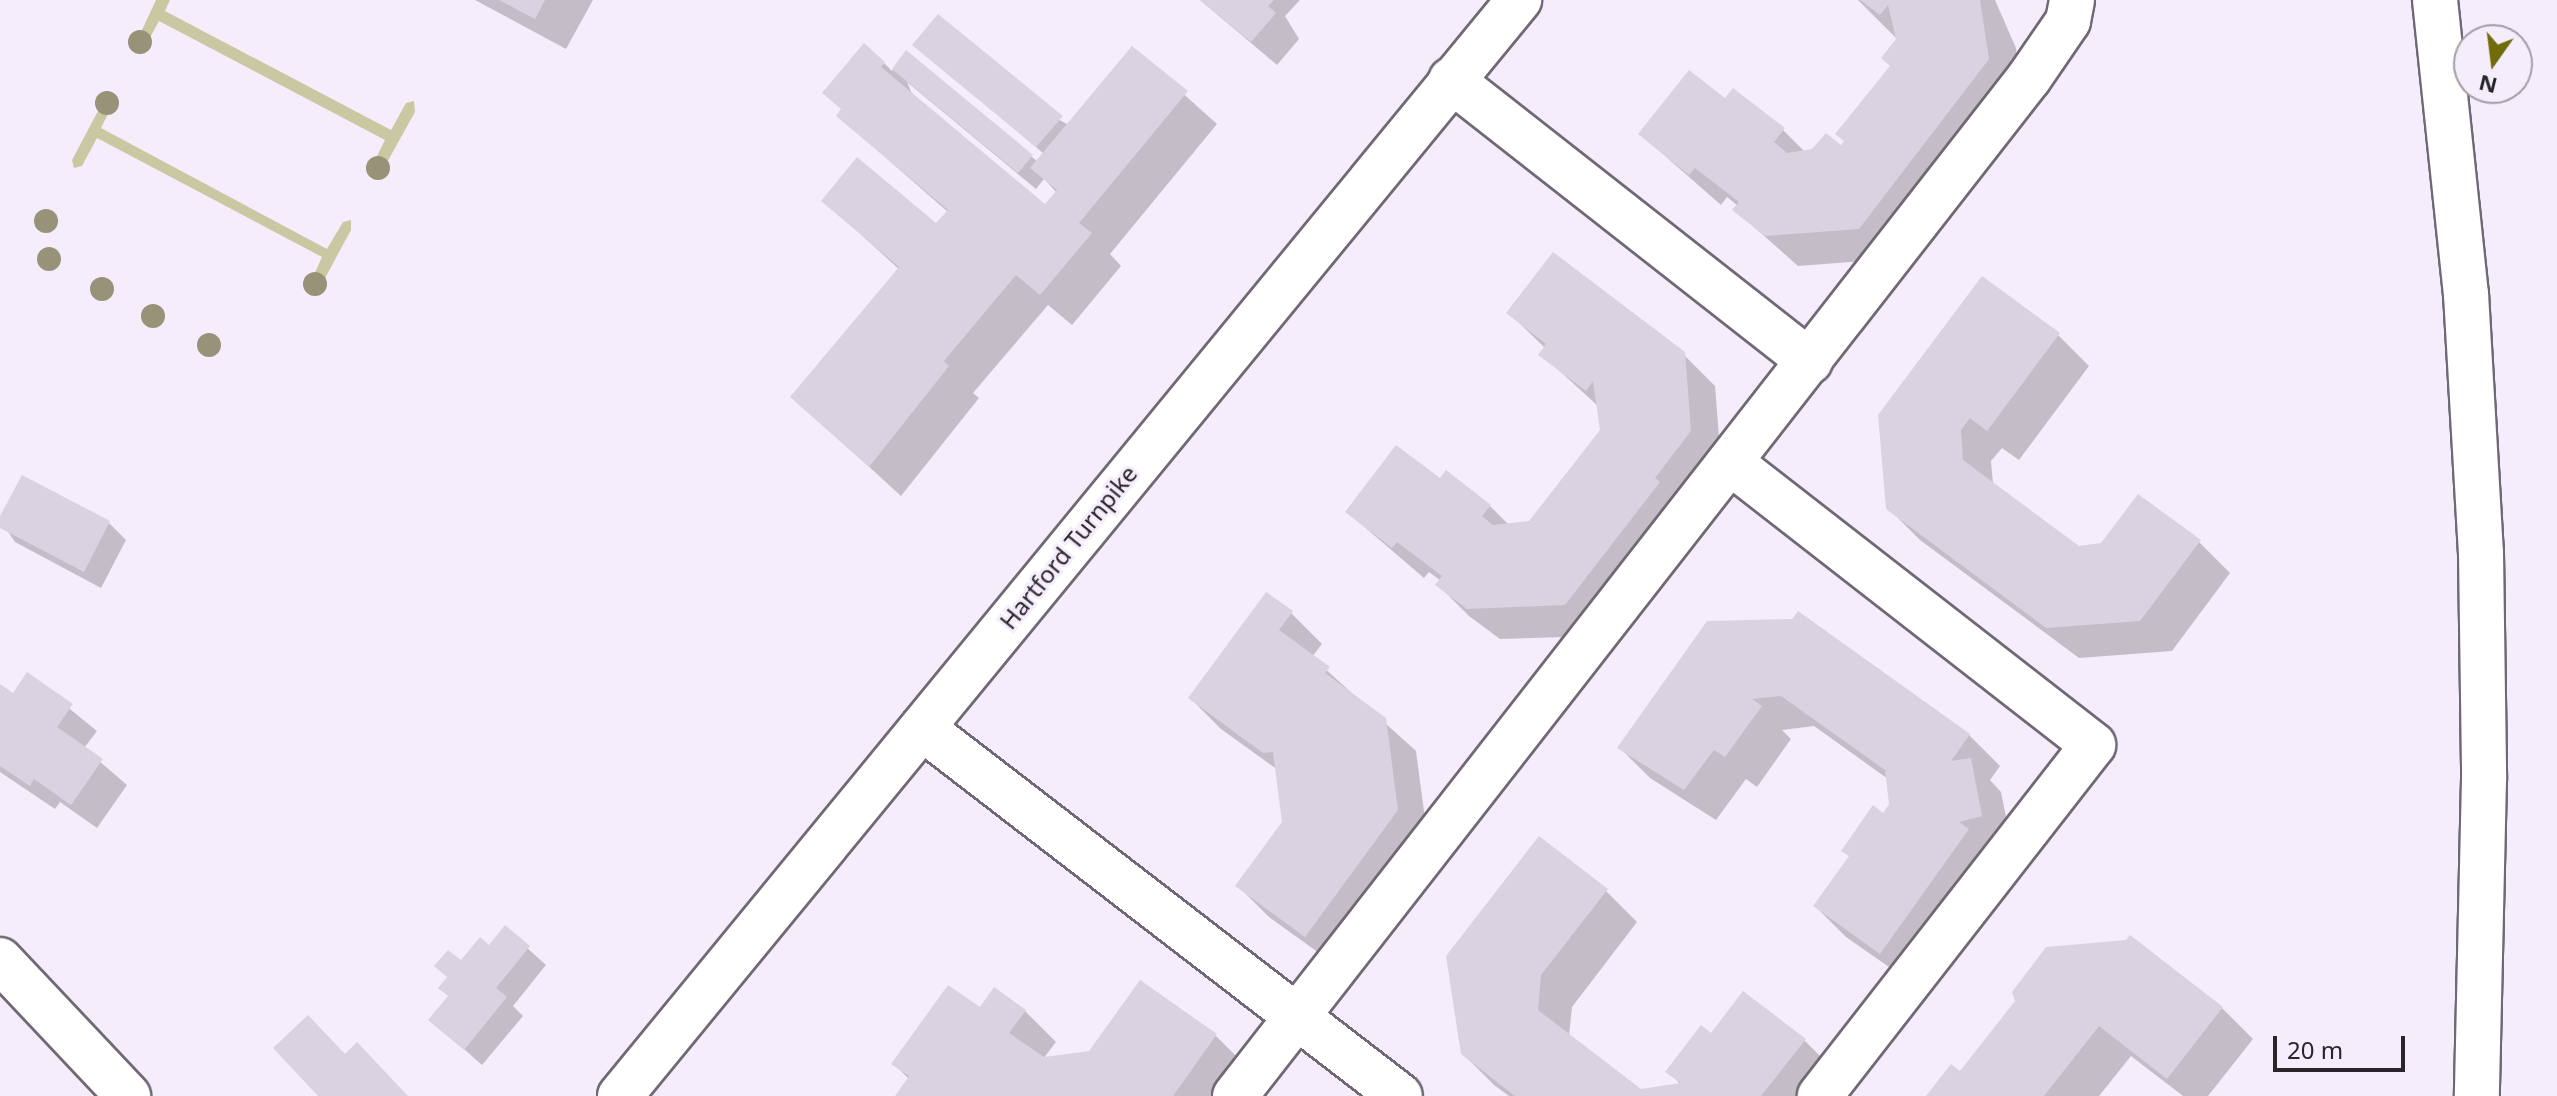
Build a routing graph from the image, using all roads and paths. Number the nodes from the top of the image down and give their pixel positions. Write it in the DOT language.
graph roads {
  1 [pos="1519,0"];
  2 [pos="2072,0"];
  3 [pos="2435,0"];
  4 [pos="1451,80"];
  5 [pos="1810,361"];
  6 [pos="1731,463"];
  7 [pos="922,728"];
  8 [pos="0,960"];
  9 [pos="1299,1017"];
  10 [pos="128,1096"];
  11 [pos="620,1096"];
  12 [pos="1235,1096"];
  13 [pos="1400,1096"];
  14 [pos="1820,1096"];
  15 [pos="2477,1096"];
  1 -- 4 [label="main road, Hartford Turnpike"];
  2 -- 5 [label="main road"];
  3 -- 15 [label="main road"];
  4 -- 5 [label="main road"];
  4 -- 7 [label="main road, Hartford Turnpike"];
  5 -- 6 [label="main road"];
  6 -- 9 [label="main road"];
  6 -- 14 [label="main road"];
  7 -- 9 [label="main road"];
  7 -- 11 [label="main road, Hartford Turnpike"];
  8 -- 10 [label="main road"];
  9 -- 12 [label="main road"];
  9 -- 13 [label="main road"];
}
